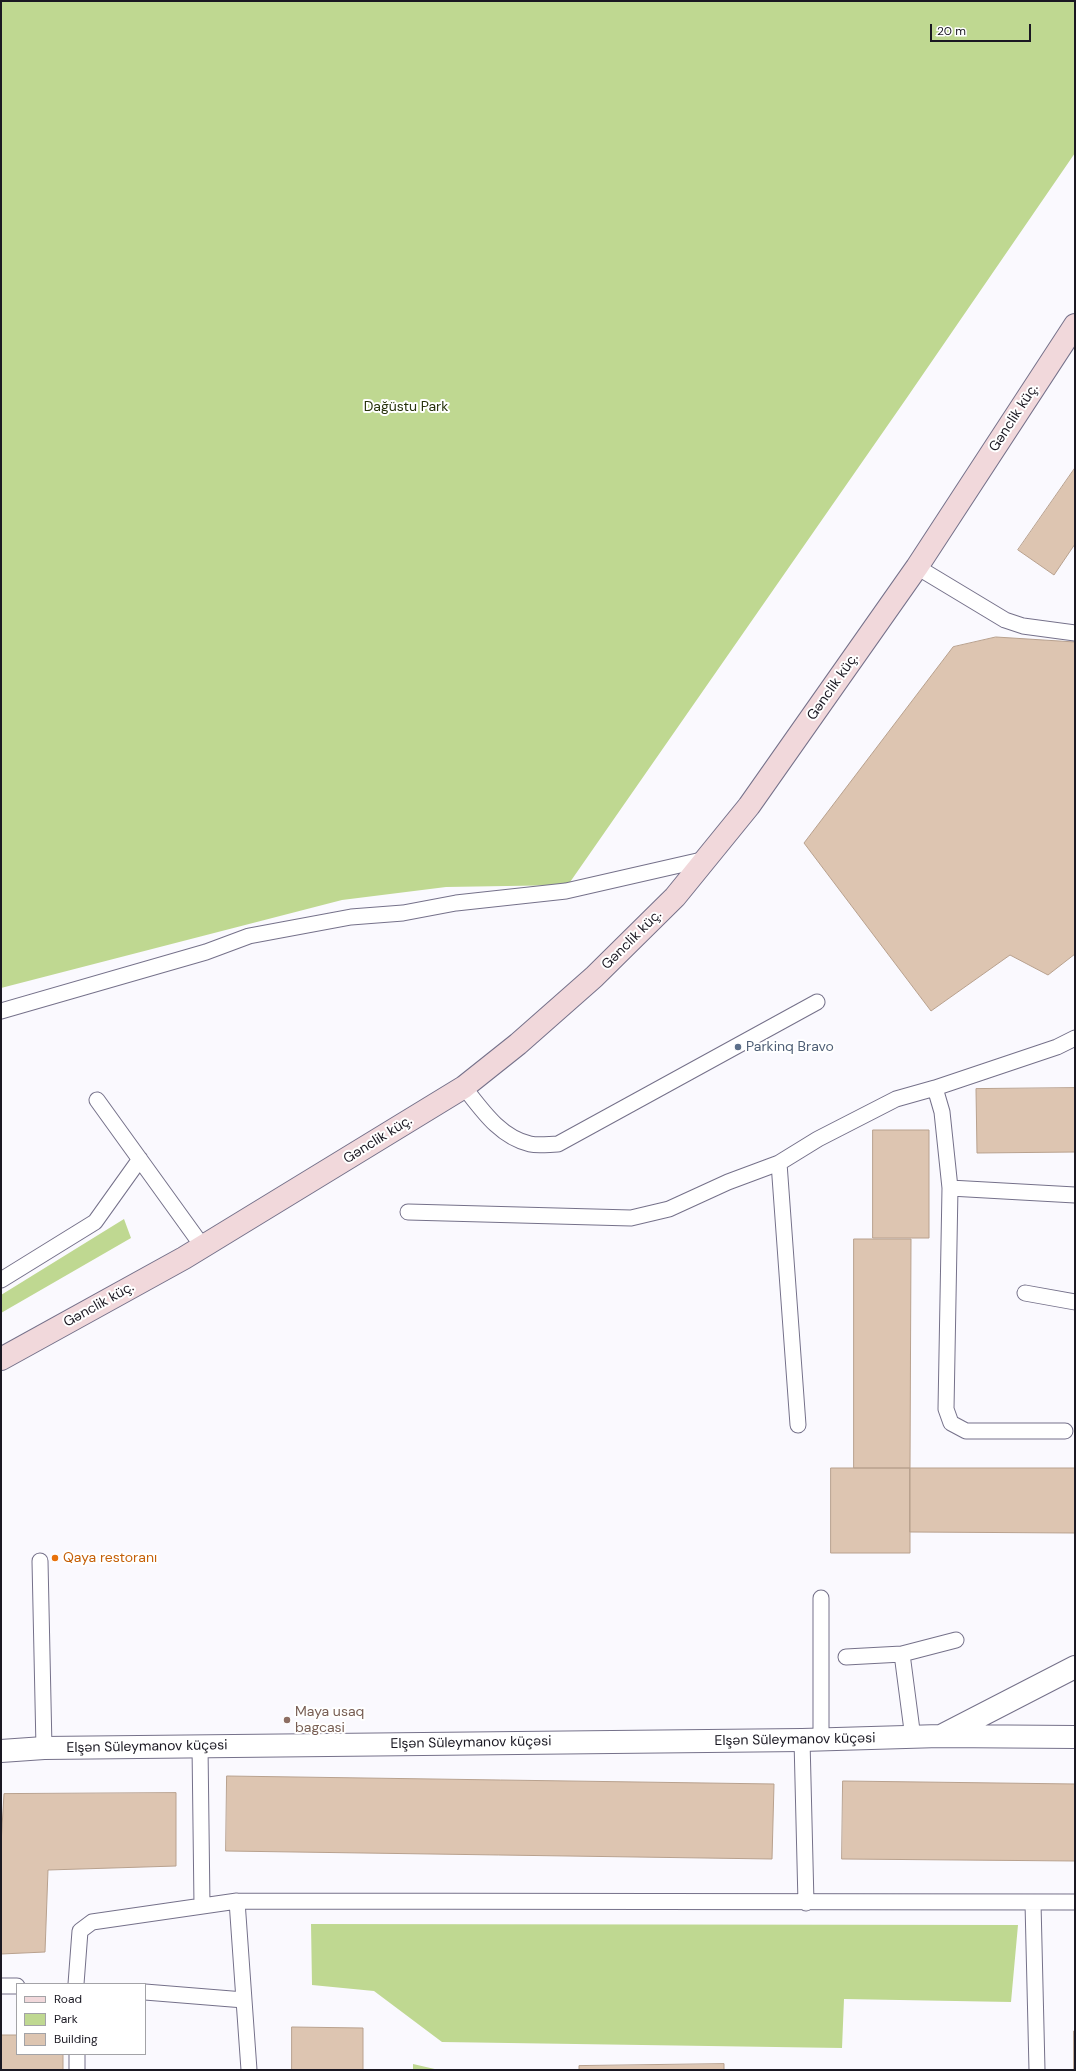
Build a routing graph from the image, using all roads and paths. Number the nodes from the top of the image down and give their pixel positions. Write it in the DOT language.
graph roads {
  1 [pos="1075,325"];
  2 [pos="917,566"];
  3 [pos="1075,633"];
  4 [pos="706,859"];
  5 [pos="817,1002"];
  6 [pos="1,1011"];
  7 [pos="1075,1038"];
  8 [pos="464,1086"];
  9 [pos="935,1088"];
  10 [pos="97,1100"];
  11 [pos="140,1159"];
  12 [pos="779,1163"];
  13 [pos="950,1188"];
  14 [pos="1075,1195"];
  15 [pos="408,1212"];
  16 [pos="203,1247"];
  17 [pos="1,1280"];
  18 [pos="1025,1292"];
  19 [pos="1075,1302"];
  20 [pos="1,1359"];
  21 [pos="798,1425"];
  22 [pos="1065,1431"];
  23 [pos="40,1561"];
  24 [pos="821,1598"];
  25 [pos="956,1640"];
  26 [pos="902,1654"];
  27 [pos="846,1657"];
  28 [pos="1075,1666"];
  29 [pos="940,1736"];
  30 [pos="1075,1737"];
  31 [pos="913,1738"];
  32 [pos="812,1740"];
  33 [pos="200,1746"];
  34 [pos="44,1748"];
  35 [pos="1,1751"];
  36 [pos="237,1901"];
  37 [pos="1075,1902"];
  38 [pos="806,1903"];
  39 [pos="1034,1903"];
  40 [pos="202,1906"];
  41 [pos="76,1983"];
  42 [pos="1,1986"];
  43 [pos="16,1986"];
  44 [pos="146,1992"];
  45 [pos="244,2000"];
  46 [pos="77,2055"];
  47 [pos="77,2070"];
  48 [pos="249,2070"];
  49 [pos="1036,2070"];
  1 -- 2 [label="main road, Gənclik küç."];
  2 -- 3 [label="lane"];
  2 -- 4 [label="main road, Gənclik küç."];
  4 -- 6 [label="lane"];
  4 -- 8 [label="main road, Gənclik küç."];
  5 -- 8 [label="lane"];
  7 -- 9 [label="lane"];
  8 -- 16 [label="main road, Gənclik küç."];
  9 -- 12 [label="lane"];
  9 -- 13 [label="lane"];
  10 -- 11 [label="lane"];
  11 -- 16 [label="lane"];
  11 -- 17 [label="lane"];
  12 -- 15 [label="lane"];
  12 -- 21 [label="lane"];
  13 -- 14 [label="lane"];
  13 -- 22 [label="lane"];
  16 -- 20 [label="main road, Gənclik küç."];
  18 -- 19 [label="lane"];
  23 -- 34 [label="lane"];
  24 -- 32 [label="lane"];
  25 -- 26 [label="lane"];
  26 -- 27 [label="lane"];
  26 -- 31 [label="lane"];
  28 -- 29 [label="street, Elşən Süleymanov küçəsi"];
  29 -- 30 [label="street, Elşən Süleymanov küçəsi"];
  29 -- 31 [label="street, Elşən Süleymanov küçəsi"];
  31 -- 32 [label="street, Elşən Süleymanov küçəsi"];
  32 -- 33 [label="street, Elşən Süleymanov küçəsi"];
  32 -- 38 [label="lane"];
  33 -- 34 [label="street, Elşən Süleymanov küçəsi"];
  33 -- 40 [label="lane"];
  34 -- 35 [label="street, Elşən Süleymanov küçəsi"];
  36 -- 38 [label="lane"];
  36 -- 40 [label="lane"];
  36 -- 45 [label="lane"];
  37 -- 39 [label="lane"];
  38 -- 39 [label="lane"];
  39 -- 49 [label="lane"];
  40 -- 41 [label="lane"];
  42 -- 43 [label="lane"];
  44 -- 45 [label="lane"];
  45 -- 48 [label="lane"];
  46 -- 47 [label="lane"];
}
